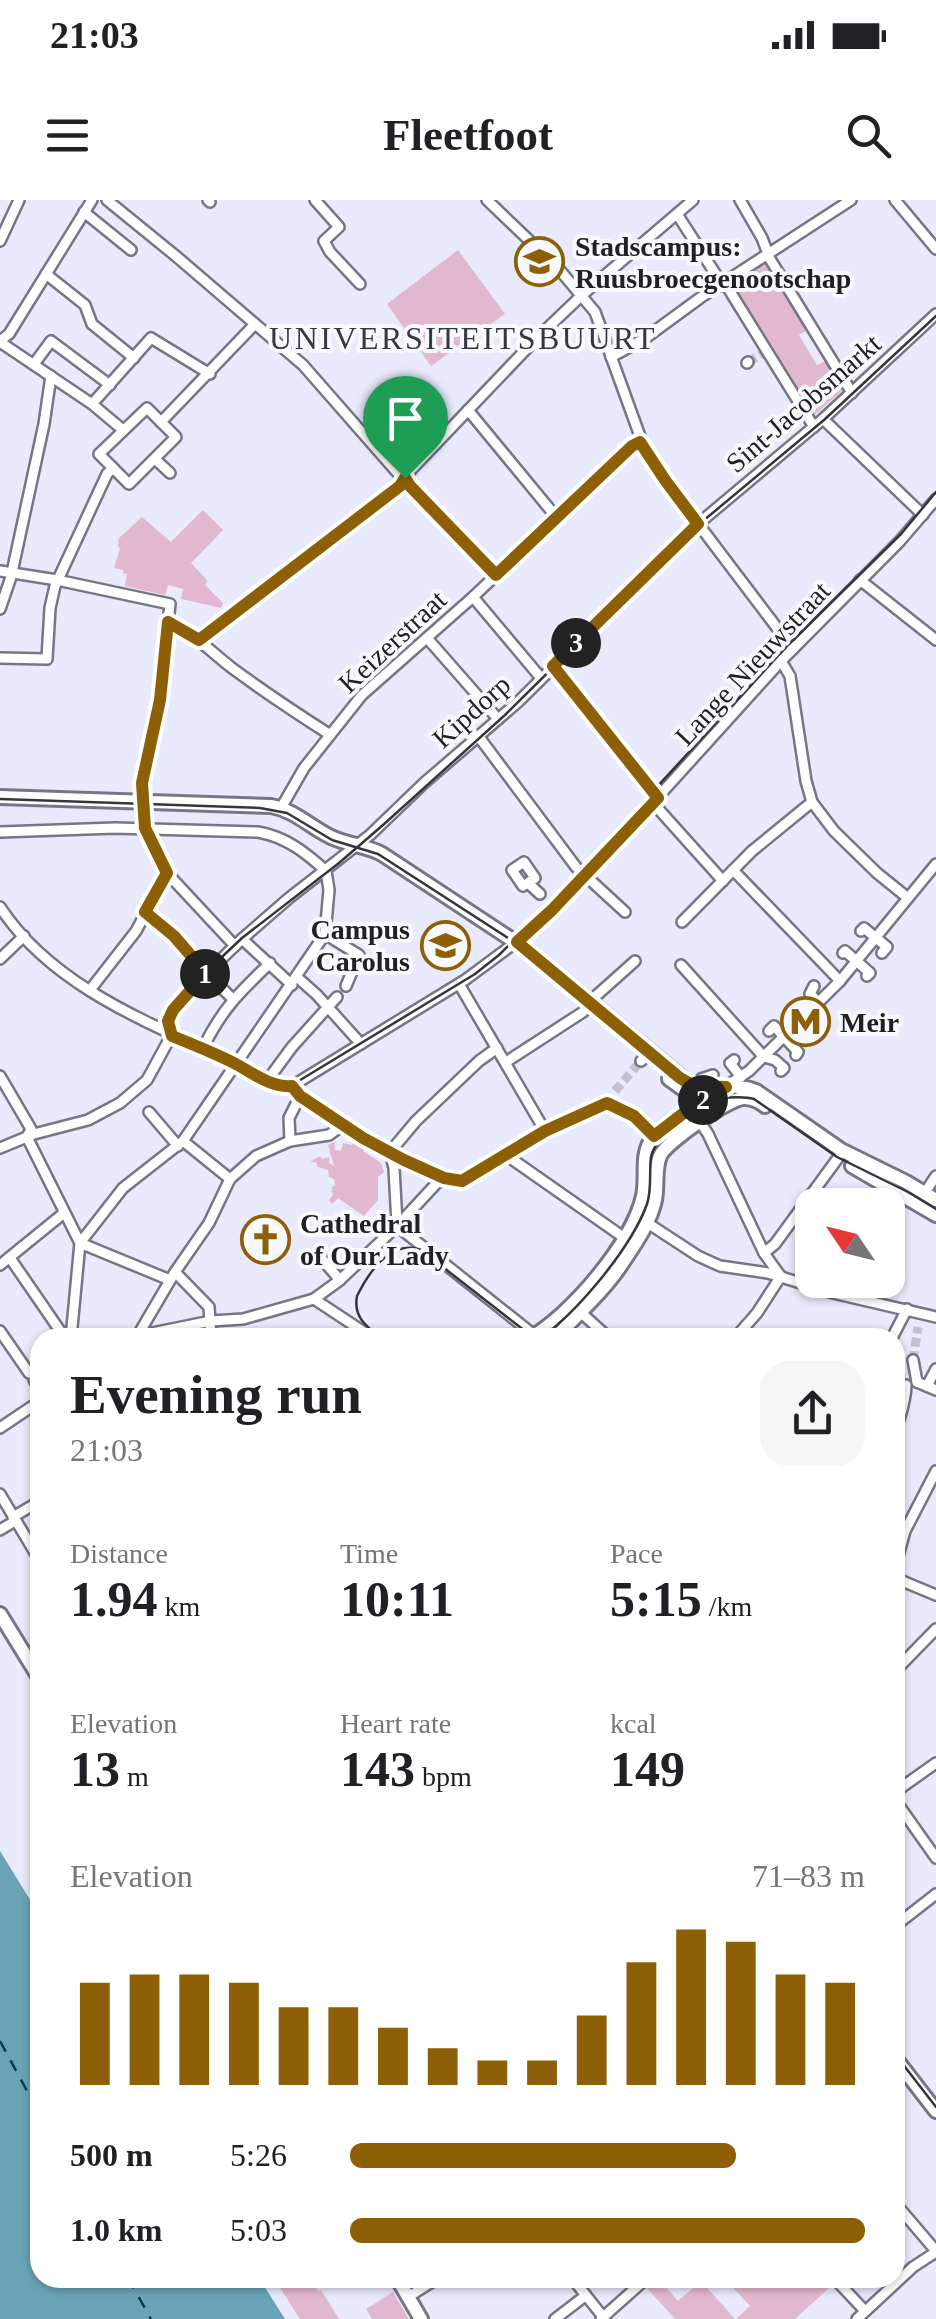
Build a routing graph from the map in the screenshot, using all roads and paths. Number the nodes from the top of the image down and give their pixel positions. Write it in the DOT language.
graph roads {
  1 [pos="19,200"];
  2 [pos="92,200"];
  3 [pos="107,200"];
  4 [pos="316,200"];
  5 [pos="487,200"];
  6 [pos="693,200"];
  7 [pos="740,200"];
  8 [pos="851,200"];
  9 [pos="895,200"];
  10 [pos="84,212"];
  11 [pos="677,214"];
  12 [pos="0,240"];
  13 [pos="936,249"];
  14 [pos="131,250"];
  15 [pos="769,253"];
  16 [pos="46,274"];
  17 [pos="360,284"];
  18 [pos="722,284"];
  19 [pos="582,295"];
  20 [pos="936,314"];
  21 [pos="255,324"];
  22 [pos="0,342"];
  23 [pos="611,357"];
  24 [pos="134,358"];
  25 [pos="33,363"];
  26 [pos="210,374"];
  27 [pos="51,376"];
  28 [pos="110,384"];
  29 [pos="852,393"];
  30 [pos="92,404"];
  31 [pos="468,410"];
  32 [pos="165,418"];
  33 [pos="823,420"];
  34 [pos="814,427"];
  35 [pos="124,430"];
  36 [pos="640,442"];
  37 [pos="154,459"];
  38 [pos="110,471"];
  39 [pos="170,472"];
  40 [pos="405,478"];
  41 [pos="936,499"];
  42 [pos="923,515"];
  43 [pos="557,518"];
  44 [pos="698,524"];
  45 [pos="0,571"];
  46 [pos="12,572"];
  47 [pos="496,575"];
  48 [pos="57,580"];
  49 [pos="860,580"];
  50 [pos="473,597"];
  51 [pos="0,609"];
  52 [pos="168,622"];
  53 [pos="427,638"];
  54 [pos="199,640"];
  55 [pos="936,640"];
  56 [pos="792,648"];
  57 [pos="0,658"];
  58 [pos="781,660"];
  59 [pos="553,666"];
  60 [pos="542,678"];
  61 [pos="498,719"];
  62 [pos="329,734"];
  63 [pos="478,737"];
  64 [pos="0,797"];
  65 [pos="656,800"];
  66 [pos="144,801"];
  67 [pos="812,802"];
  68 [pos="281,808"];
  69 [pos="145,828"];
  70 [pos="0,832"];
  71 [pos="358,845"];
  72 [pos="936,864"];
  73 [pos="733,870"];
  74 [pos="326,871"];
  75 [pos="167,873"];
  76 [pos="584,875"];
  77 [pos="722,880"];
  78 [pos="528,883"];
  79 [pos="908,898"];
  80 [pos="546,902"];
  81 [pos="0,907"];
  82 [pos="145,912"];
  83 [pos="625,912"];
  84 [pos="682,922"];
  85 [pos="861,932"];
  86 [pos="326,934"];
  87 [pos="24,936"];
  88 [pos="876,938"];
  89 [pos="239,942"];
  90 [pos="517,942"];
  91 [pos="843,953"];
  92 [pos="882,953"];
  93 [pos="0,959"];
  94 [pos="635,961"];
  95 [pos="856,961"];
  96 [pos="270,964"];
  97 [pos="680,965"];
  98 [pos="206,973"];
  99 [pos="867,976"];
  100 [pos="294,981"];
  101 [pos="840,981"];
  102 [pos="347,984"];
  103 [pos="459,984"];
  104 [pos="814,986"];
  105 [pos="90,990"];
  106 [pos="337,997"];
  107 [pos="233,999"];
  108 [pos="590,1002"];
  109 [pos="820,1003"];
  110 [pos="329,1008"];
  111 [pos="612,1020"];
  112 [pos="769,1031"];
  113 [pos="172,1036"];
  114 [pos="785,1037"];
  115 [pos="361,1044"];
  116 [pos="202,1048"];
  117 [pos="498,1048"];
  118 [pos="796,1054"];
  119 [pos="764,1056"];
  120 [pos="734,1060"];
  121 [pos="506,1062"];
  122 [pos="236,1064"];
  123 [pos="781,1070"];
  124 [pos="713,1075"];
  125 [pos="0,1076"];
  126 [pos="741,1078"];
  127 [pos="267,1081"];
  128 [pos="695,1084"];
  129 [pos="292,1086"];
  130 [pos="726,1087"];
  131 [pos="615,1091"];
  132 [pos="300,1096"];
  133 [pos="761,1098"];
  134 [pos="698,1102"];
  135 [pos="607,1103"];
  136 [pos="722,1105"];
  137 [pos="149,1112"];
  138 [pos="700,1122"];
  139 [pos="343,1125"];
  140 [pos="545,1131"];
  141 [pos="27,1136"];
  142 [pos="654,1136"];
  143 [pos="290,1140"];
  144 [pos="181,1143"];
  145 [pos="0,1148"];
  146 [pos="665,1148"];
  147 [pos="390,1152"];
  148 [pos="506,1155"];
  149 [pos="838,1158"];
  150 [pos="936,1176"];
  151 [pos="230,1179"];
  152 [pos="440,1181"];
  153 [pos="926,1199"];
  154 [pos="64,1212"];
  155 [pos="936,1215"];
  156 [pos="646,1222"];
  157 [pos="398,1226"];
  158 [pos="629,1241"];
  159 [pos="80,1243"];
  160 [pos="764,1253"];
  161 [pos="322,1258"];
  162 [pos="3,1263"];
  163 [pos="770,1270"];
  164 [pos="173,1276"];
  165 [pos="781,1276"];
  166 [pos="340,1280"];
  167 [pos="312,1300"];
  168 [pos="576,1308"];
  169 [pos="906,1309"];
  170 [pos="921,1313"];
  171 [pos="936,1317"];
  172 [pos="210,1321"];
  173 [pos="918,1327"];
  174 [pos="59,1328"];
  175 [pos="69,1328"];
  176 [pos="142,1328"];
  177 [pos="176,1328"];
  178 [pos="210,1328"];
  179 [pos="356,1328"];
  180 [pos="525,1328"];
  181 [pos="544,1328"];
  182 [pos="562,1328"];
  183 [pos="598,1328"];
  184 [pos="744,1328"];
  185 [pos="897,1328"];
  186 [pos="0,1331"];
  187 [pos="912,1360"];
  188 [pos="936,1370"];
  189 [pos="30,1372"];
  190 [pos="918,1385"];
  191 [pos="30,1408"];
  192 [pos="0,1428"];
  193 [pos="936,1471"];
  194 [pos="0,1494"];
  195 [pos="30,1508"];
  196 [pos="14,1519"];
  197 [pos="0,1530"];
  198 [pos="905,1535"];
  199 [pos="30,1542"];
  200 [pos="905,1582"];
  201 [pos="936,1595"];
  202 [pos="0,1614"];
  203 [pos="936,1629"];
  204 [pos="30,1653"];
  205 [pos="905,1661"];
  206 [pos="936,1763"];
  207 [pos="905,1788"];
  208 [pos="905,1811"];
  209 [pos="936,1858"];
  210 [pos="936,1894"];
  211 [pos="905,1918"];
  212 [pos="905,2071"];
  213 [pos="936,2111"];
  214 [pos="905,2216"];
  215 [pos="936,2252"];
  216 [pos="905,2274"];
  217 [pos="403,2288"];
  218 [pos="421,2288"];
  219 [pos="579,2288"];
  220 [pos="637,2288"];
  221 [pos="842,2288"];
  222 [pos="890,2288"];
  223 [pos="408,2296"];
  224 [pos="585,2296"];
  225 [pos="861,2315"];
  226 [pos="603,2318"];
  227 [pos="421,2319"];
  228 [pos="555,2319"];
  1 -- 12 [label="street"];
  2 -- 10 [label="street"];
  3 -- 21 [label="street"];
  4 -- 17 [label="street"];
  5 -- 19 [label="street"];
  6 -- 11 [label="street"];
  7 -- 15 [label="street"];
  8 -- 15 [label="street"];
  9 -- 13 [label="street"];
  10 -- 14 [label="street"];
  10 -- 16 [label="street"];
  11 -- 18 [label="street"];
  11 -- 19 [label="street"];
  15 -- 18 [label="street"];
  15 -- 29 [label="street"];
  16 -- 22 [label="street"];
  16 -- 24 [label="street"];
  18 -- 23 [label="street"];
  18 -- 34 [label="street"];
  19 -- 23 [label="street"];
  19 -- 31 [label="street"];
  20 -- 29 [label="street, Sint-Jacobsmarkt"];
  21 -- 26 [label="street"];
  21 -- 40 [label="street"];
  22 -- 25 [label="street"];
  23 -- 36 [label="street"];
  24 -- 26 [label="street"];
  24 -- 28 [label="street"];
  25 -- 27 [label="street"];
  25 -- 28 [label="street"];
  26 -- 32 [label="street"];
  27 -- 30 [label="street"];
  27 -- 46 [label="street"];
  28 -- 30 [label="street"];
  29 -- 33 [label="street, Sint-Jacobsmarkt"];
  30 -- 35 [label="street"];
  31 -- 40 [label="street"];
  31 -- 43 [label="street"];
  32 -- 35 [label="street"];
  32 -- 37 [label="street"];
  33 -- 34 [label="street, Sint-Jacobsmarkt"];
  33 -- 42 [label="street"];
  34 -- 44 [label="street, Sint-Jacobsmarkt"];
  35 -- 38 [label="street"];
  36 -- 43 [label="street, Keizerstraat"];
  36 -- 44 [label="street"];
  37 -- 38 [label="street"];
  37 -- 39 [label="street"];
  38 -- 48 [label="street"];
  40 -- 47 [label="street"];
  40 -- 54 [label="street"];
  41 -- 42 [label="street, Lange Nieuwstraat"];
  42 -- 49 [label="street, Lange Nieuwstraat"];
  43 -- 47 [label="street, Keizerstraat"];
  44 -- 56 [label="street"];
  44 -- 59 [label="street, Kipdorp"];
  45 -- 46 [label="street"];
  46 -- 48 [label="street"];
  46 -- 51 [label="street"];
  47 -- 50 [label="street, Keizerstraat"];
  48 -- 52 [label="street"];
  48 -- 57 [label="street"];
  49 -- 55 [label="street"];
  49 -- 56 [label="street, Lange Nieuwstraat"];
  50 -- 53 [label="street, Keizerstraat"];
  50 -- 60 [label="street"];
  52 -- 54 [label="street"];
  52 -- 66 [label="street"];
  53 -- 61 [label="street"];
  53 -- 62 [label="street, Keizerstraat"];
  54 -- 62 [label="street"];
  56 -- 58 [label="street, Lange Nieuwstraat"];
  58 -- 65 [label="street, Lange Nieuwstraat"];
  58 -- 67 [label="street"];
  59 -- 60 [label="street, Kipdorp"];
  59 -- 65 [label="street"];
  60 -- 61 [label="street, Kipdorp"];
  61 -- 63 [label="street, Kipdorp"];
  62 -- 68 [label="street, Keizerstraat"];
  63 -- 71 [label="street, Kipdorp"];
  63 -- 76 [label="street"];
  64 -- 66 [label="street"];
  65 -- 76 [label="street, Lange Nieuwstraat"];
  65 -- 77 [label="street"];
  66 -- 68 [label="street"];
  66 -- 69 [label="street"];
  67 -- 73 [label="street"];
  67 -- 79 [label="street"];
  68 -- 71 [label="street"];
  69 -- 70 [label="street"];
  69 -- 74 [label="street"];
  69 -- 75 [label="street"];
  71 -- 74 [label="street, Kipdorp"];
  71 -- 90 [label="street"];
  72 -- 79 [label="street"];
  73 -- 77 [label="street"];
  73 -- 101 [label="street"];
  74 -- 86 [label="street"];
  74 -- 89 [label="street, Kipdorp"];
  75 -- 82 [label="street"];
  75 -- 89 [label="street"];
  76 -- 80 [label="street, Lange Nieuwstraat"];
  76 -- 83 [label="street"];
  77 -- 84 [label="street"];
  78 -- 80 [label="street"];
  79 -- 88 [label="street"];
  80 -- 90 [label="street, Lange Nieuwstraat"];
  81 -- 87 [label="street"];
  82 -- 98 [label="street"];
  82 -- 105 [label="street"];
  85 -- 88 [label="street"];
  86 -- 100 [label="street"];
  86 -- 102 [label="street"];
  87 -- 93 [label="street"];
  87 -- 105 [label="street"];
  88 -- 92 [label="street"];
  88 -- 95 [label="street"];
  89 -- 96 [label="street"];
  89 -- 98 [label="street, Kipdorp"];
  90 -- 103 [label="street, Lange Nieuwstraat"];
  90 -- 108 [label="street"];
  91 -- 95 [label="street"];
  94 -- 108 [label="street"];
  95 -- 99 [label="street"];
  95 -- 101 [label="street"];
  96 -- 100 [label="street"];
  96 -- 107 [label="street"];
  97 -- 119 [label="street"];
  98 -- 107 [label="street"];
  98 -- 113 [label="street, Kipdorp"];
  100 -- 110 [label="street"];
  100 -- 122 [label="street"];
  101 -- 109 [label="street"];
  103 -- 115 [label="street, Lange Nieuwstraat"];
  103 -- 117 [label="street"];
  104 -- 109 [label="street"];
  105 -- 113 [label="street"];
  106 -- 110 [label="street"];
  107 -- 116 [label="street"];
  108 -- 111 [label="street"];
  108 -- 121 [label="street"];
  109 -- 114 [label="street"];
  110 -- 115 [label="street"];
  110 -- 127 [label="street"];
  111 -- 128 [label="street"];
  111 -- 134 [label="street"];
  112 -- 114 [label="street"];
  113 -- 116 [label="street"];
  113 -- 141 [label="street"];
  114 -- 118 [label="street"];
  114 -- 119 [label="street"];
  115 -- 129 [label="street, Lange Nieuwstraat"];
  116 -- 122 [label="street"];
  117 -- 121 [label="street"];
  117 -- 147 [label="street"];
  119 -- 123 [label="street"];
  119 -- 126 [label="street"];
  120 -- 126 [label="street"];
  121 -- 140 [label="street"];
  122 -- 127 [label="street"];
  122 -- 144 [label="street"];
  124 -- 128 [label="street"];
  125 -- 141 [label="street"];
  126 -- 130 [label="street"];
  127 -- 129 [label="street"];
  128 -- 130 [label="street"];
  129 -- 132 [label="street"];
  130 -- 133 [label="street"];
  130 -- 134 [label="street"];
  131 -- 135 [label="street"];
  132 -- 139 [label="street"];
  132 -- 143 [label="street"];
  133 -- 136 [label="street"];
  133 -- 149 [label="street"];
  133 -- 153 [label="street"];
  134 -- 136 [label="street"];
  134 -- 142 [label="street"];
  135 -- 140 [label="street"];
  135 -- 142 [label="street"];
  136 -- 138 [label="street"];
  137 -- 144 [label="street"];
  138 -- 146 [label="street"];
  138 -- 160 [label="street"];
  139 -- 143 [label="street"];
  139 -- 147 [label="street"];
  140 -- 148 [label="street"];
  141 -- 145 [label="street"];
  141 -- 154 [label="street"];
  142 -- 146 [label="street"];
  142 -- 158 [label="street"];
  143 -- 151 [label="street"];
  144 -- 151 [label="street"];
  144 -- 159 [label="street"];
  146 -- 156 [label="street"];
  147 -- 152 [label="street"];
  147 -- 157 [label="street"];
  148 -- 152 [label="street"];
  148 -- 158 [label="street"];
  149 -- 153 [label="street"];
  149 -- 160 [label="street"];
  150 -- 153 [label="street"];
  151 -- 164 [label="street"];
  152 -- 157 [label="street"];
  153 -- 155 [label="street"];
  154 -- 159 [label="street"];
  154 -- 162 [label="street"];
  156 -- 158 [label="street"];
  156 -- 163 [label="street"];
  157 -- 166 [label="street"];
  157 -- 180 [label="street"];
  158 -- 168 [label="street"];
  159 -- 164 [label="street"];
  159 -- 175 [label="street"];
  160 -- 163 [label="street"];
  161 -- 166 [label="street"];
  162 -- 174 [label="street"];
  163 -- 165 [label="street"];
  164 -- 172 [label="street"];
  164 -- 176 [label="street"];
  165 -- 169 [label="street"];
  165 -- 184 [label="street"];
  166 -- 167 [label="street"];
  167 -- 172 [label="street"];
  167 -- 179 [label="street"];
  168 -- 181 [label="street"];
  168 -- 182 [label="street"];
  168 -- 183 [label="street"];
  169 -- 170 [label="street"];
  169 -- 185 [label="street"];
  170 -- 171 [label="street"];
  170 -- 173 [label="street"];
  172 -- 177 [label="street"];
  172 -- 178 [label="street"];
  186 -- 189 [label="street"];
  187 -- 190 [label="street"];
  188 -- 190 [label="street"];
  191 -- 192 [label="street"];
  193 -- 198 [label="street"];
  194 -- 196 [label="street"];
  195 -- 196 [label="street"];
  196 -- 197 [label="street"];
  196 -- 199 [label="street"];
  200 -- 201 [label="street"];
  202 -- 204 [label="street"];
  203 -- 205 [label="street"];
  206 -- 207 [label="street"];
  208 -- 209 [label="street"];
  210 -- 211 [label="street"];
  212 -- 213 [label="street"];
  214 -- 215 [label="street"];
  215 -- 216 [label="street"];
  217 -- 223 [label="street"];
  218 -- 223 [label="street"];
  219 -- 224 [label="street"];
  220 -- 226 [label="street"];
  221 -- 225 [label="street"];
  222 -- 225 [label="street"];
  223 -- 227 [label="street"];
  224 -- 226 [label="street"];
  224 -- 228 [label="street"];
}
